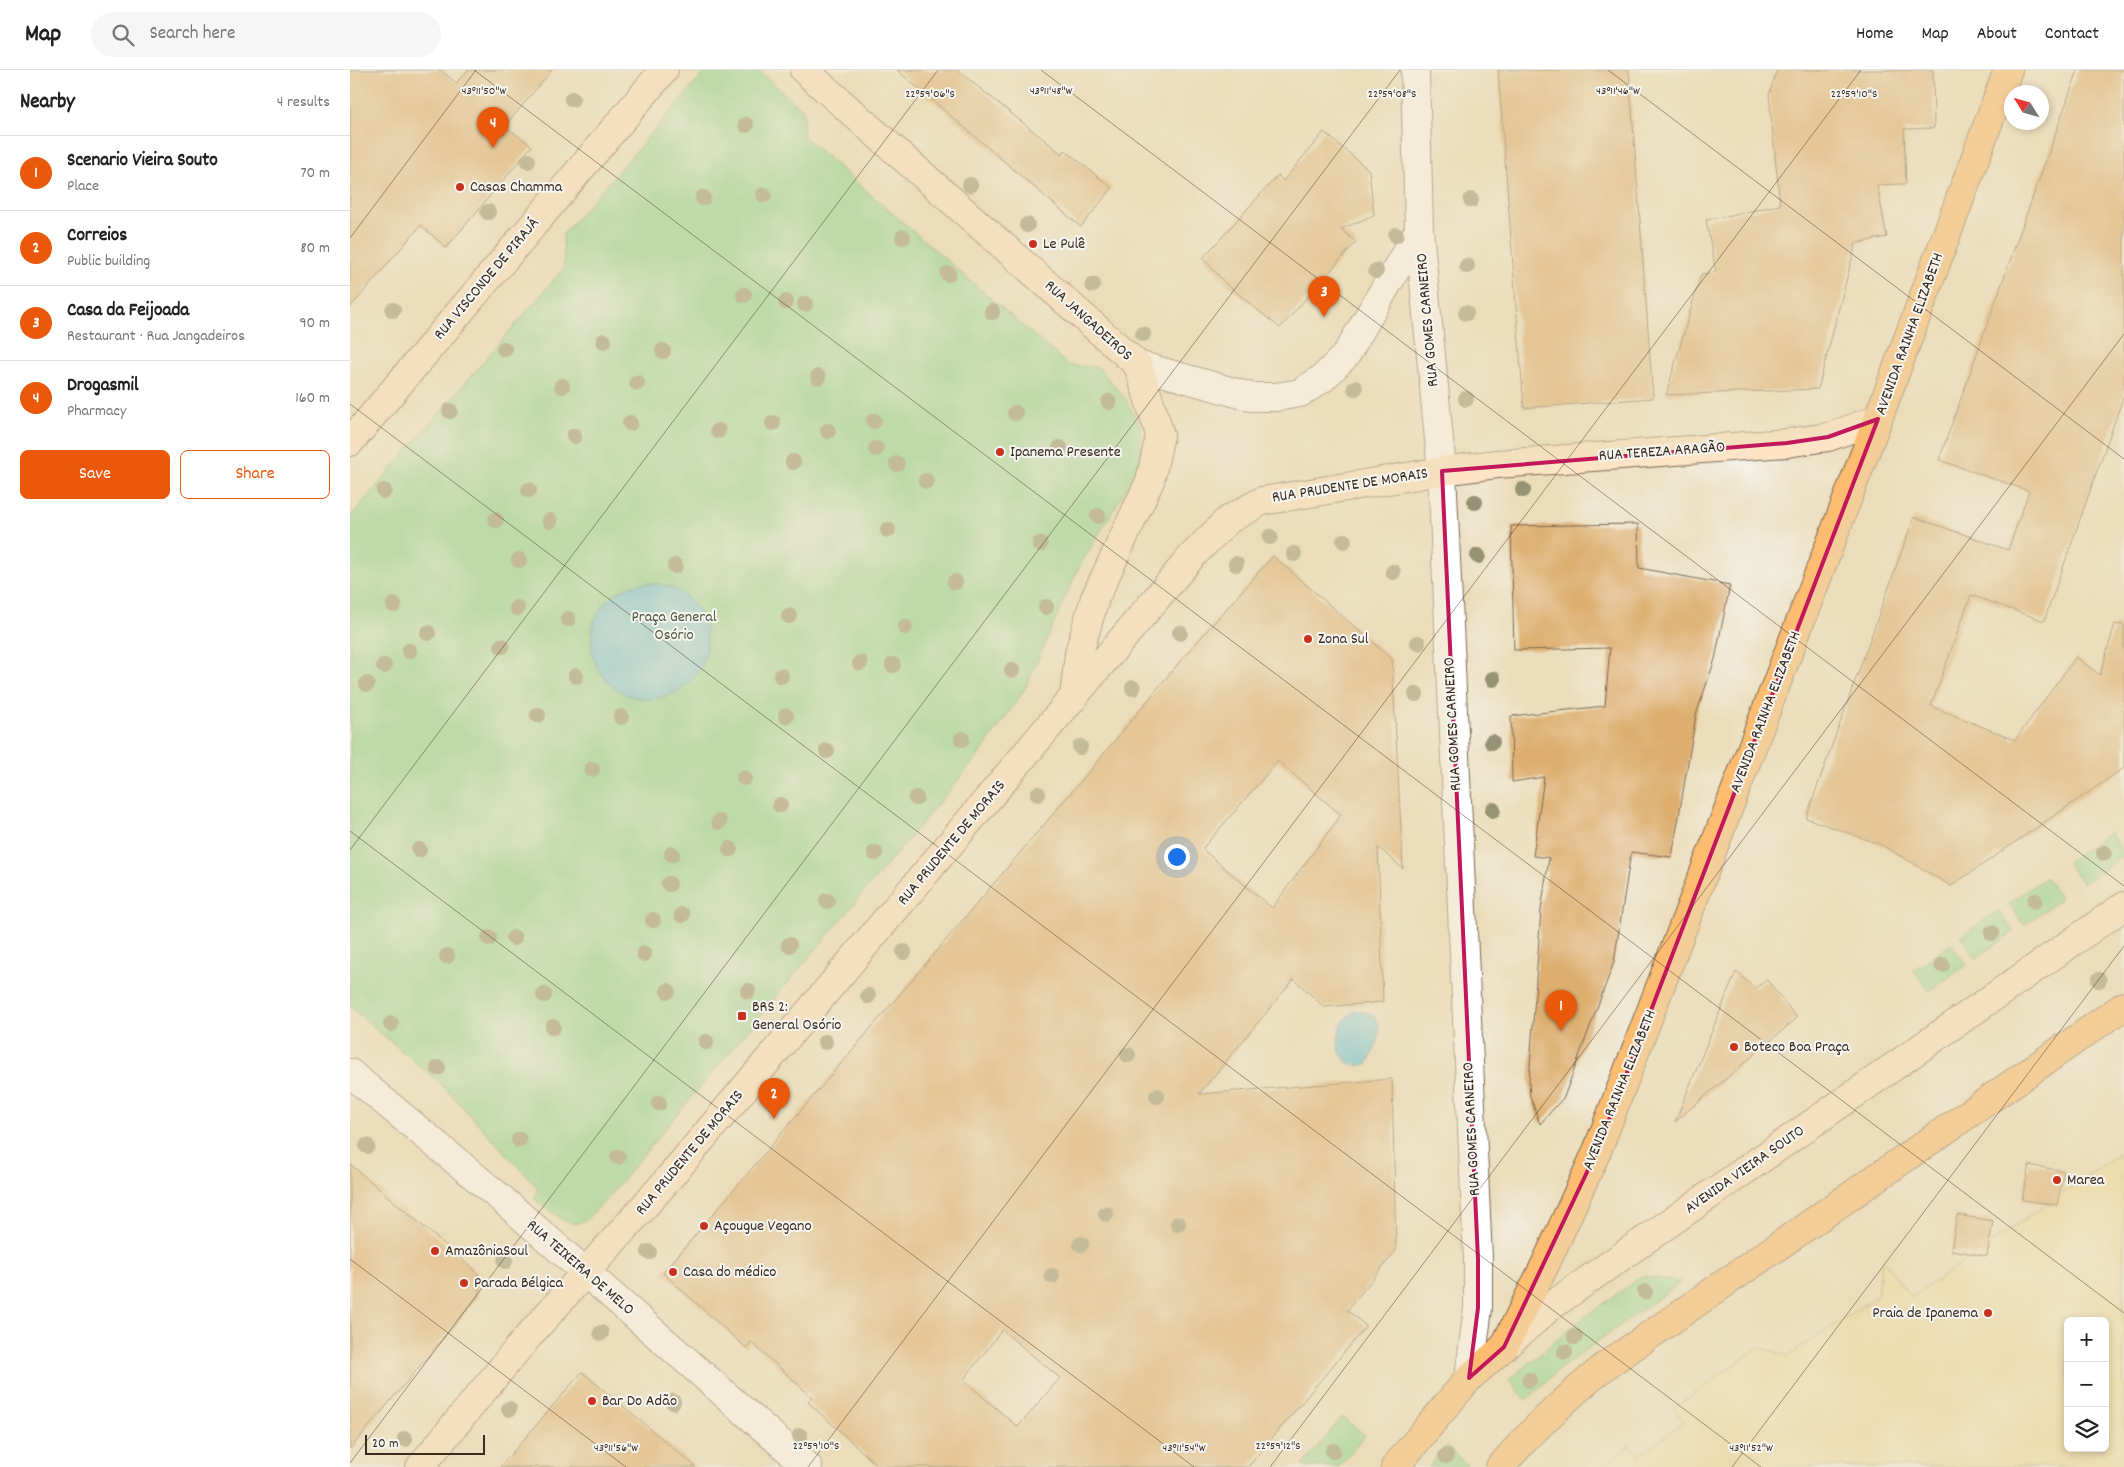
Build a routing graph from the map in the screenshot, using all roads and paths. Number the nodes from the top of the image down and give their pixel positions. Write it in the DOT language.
graph roads {
  1 [pos="664,70"];
  2 [pos="804,70"];
  3 [pos="1415,70"];
  4 [pos="2008,70"];
  5 [pos="1419,230"];
  6 [pos="1138,365"];
  7 [pos="1878,419"];
  8 [pos="350,442"];
  9 [pos="1442,471"];
  10 [pos="1074,698"];
  11 [pos="2124,906"];
  12 [pos="2124,1006"];
  13 [pos="350,1073"];
  14 [pos="584,1272"];
  15 [pos="1504,1347"];
  16 [pos="1469,1378"];
  17 [pos="420,1467"];
  18 [pos="808,1467"];
  19 [pos="1394,1467"];
  20 [pos="1500,1467"];
  1 -- 8 [label="main road, RUA VISCONDE DE PIRAJÁ"];
  2 -- 6 [label="main road, RUA JANGADEIROS"];
  3 -- 5 [label="street, RUA GOMES CARNEIRO"];
  4 -- 7 [label="highway, AVENIDA RAINHA ELIZABETH"];
  5 -- 6 [label="street, RUA JANGADEIROS"];
  5 -- 9 [label="street, RUA GOMES CARNEIRO"];
  6 -- 10 [label="main road"];
  7 -- 9 [label="main road, RUA TEREZA ARAGÃO"];
  7 -- 15 [label="highway, AVENIDA RAINHA ELIZABETH"];
  9 -- 10 [label="main road, RUA PRUDENTE DE MORAIS"];
  9 -- 16 [label="street, RUA GOMES CARNEIRO"];
  10 -- 14 [label="main road, RUA PRUDENTE DE MORAIS"];
  11 -- 15 [label="main road, AVENIDA VIEIRA SOUTO"];
  12 -- 20 [label="highway"];
  13 -- 14 [label="street, RUA TEIXEIRA DE MELO"];
  14 -- 17 [label="main road, RUA PRUDENTE DE MORAIS"];
  14 -- 18 [label="street, RUA TEIXEIRA DE MELO"];
  15 -- 16 [label="highway, AVENIDA VIEIRA SOUTO"];
  16 -- 19 [label="highway, AVENIDA VIEIRA SOUTO"];
}
